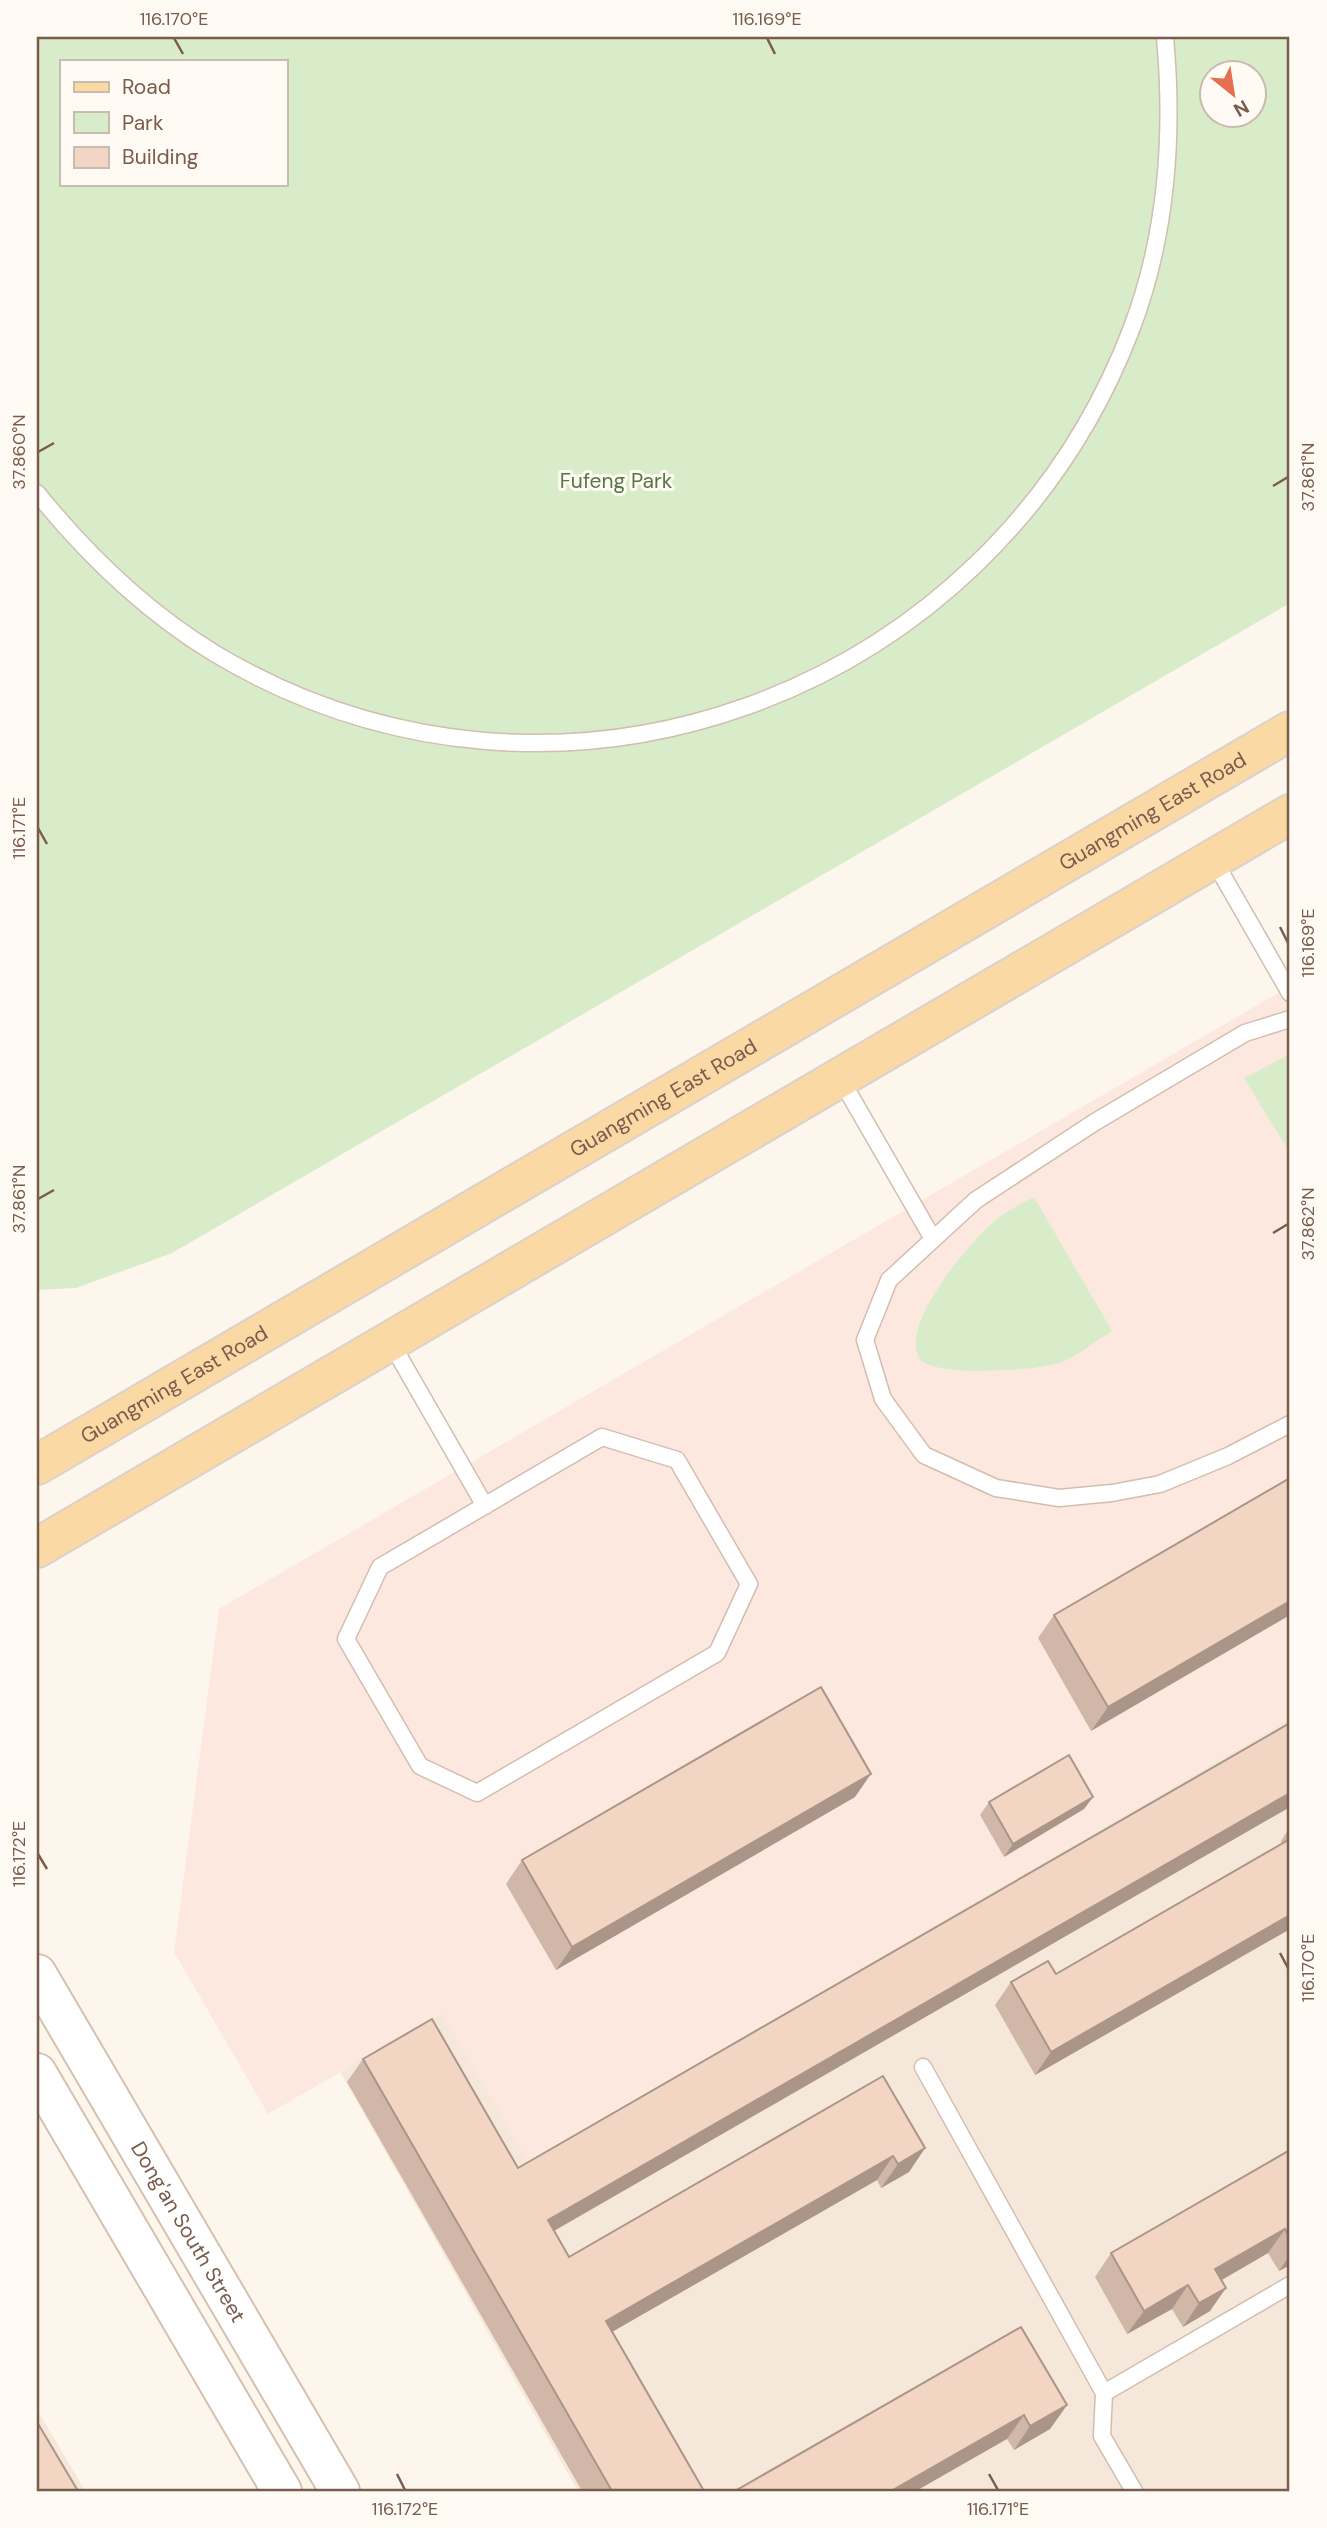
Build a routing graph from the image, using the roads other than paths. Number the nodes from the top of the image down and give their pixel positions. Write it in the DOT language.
graph roads {
  1 [pos="1165,37"];
  2 [pos="37,494"];
  3 [pos="1290,731"];
  4 [pos="1290,814"];
  5 [pos="1213,859"];
  6 [pos="1290,993"];
  7 [pos="1290,1019"];
  8 [pos="840,1078"];
  9 [pos="933,1239"];
  10 [pos="390,1341"];
  11 [pos="1290,1424"];
  12 [pos="37,1465"];
  13 [pos="485,1506"];
  14 [pos="37,1548"];
  15 [pos="37,1974"];
  16 [pos="923,2067"];
  17 [pos="37,2073"];
  18 [pos="1290,2284"];
  19 [pos="1104,2393"];
  20 [pos="282,2491"];
  21 [pos="340,2491"];
  22 [pos="1134,2491"];
  1 -- 2 [label="lane"];
  3 -- 12 [label="main road, Guangming East Road"];
  4 -- 5 [label="main road"];
  5 -- 6 [label="lane"];
  5 -- 8 [label="main road"];
  7 -- 9 [label="lane"];
  8 -- 9 [label="lane"];
  8 -- 10 [label="main road"];
  9 -- 11 [label="lane"];
  10 -- 13 [label="lane"];
  10 -- 14 [label="main road"];
  13 -- 13 [label="lane"];
  15 -- 21 [label="main road, Dong'an South Street"];
  16 -- 19 [label="lane"];
  17 -- 20 [label="main road"];
  18 -- 19 [label="lane"];
  19 -- 22 [label="lane"];
}
